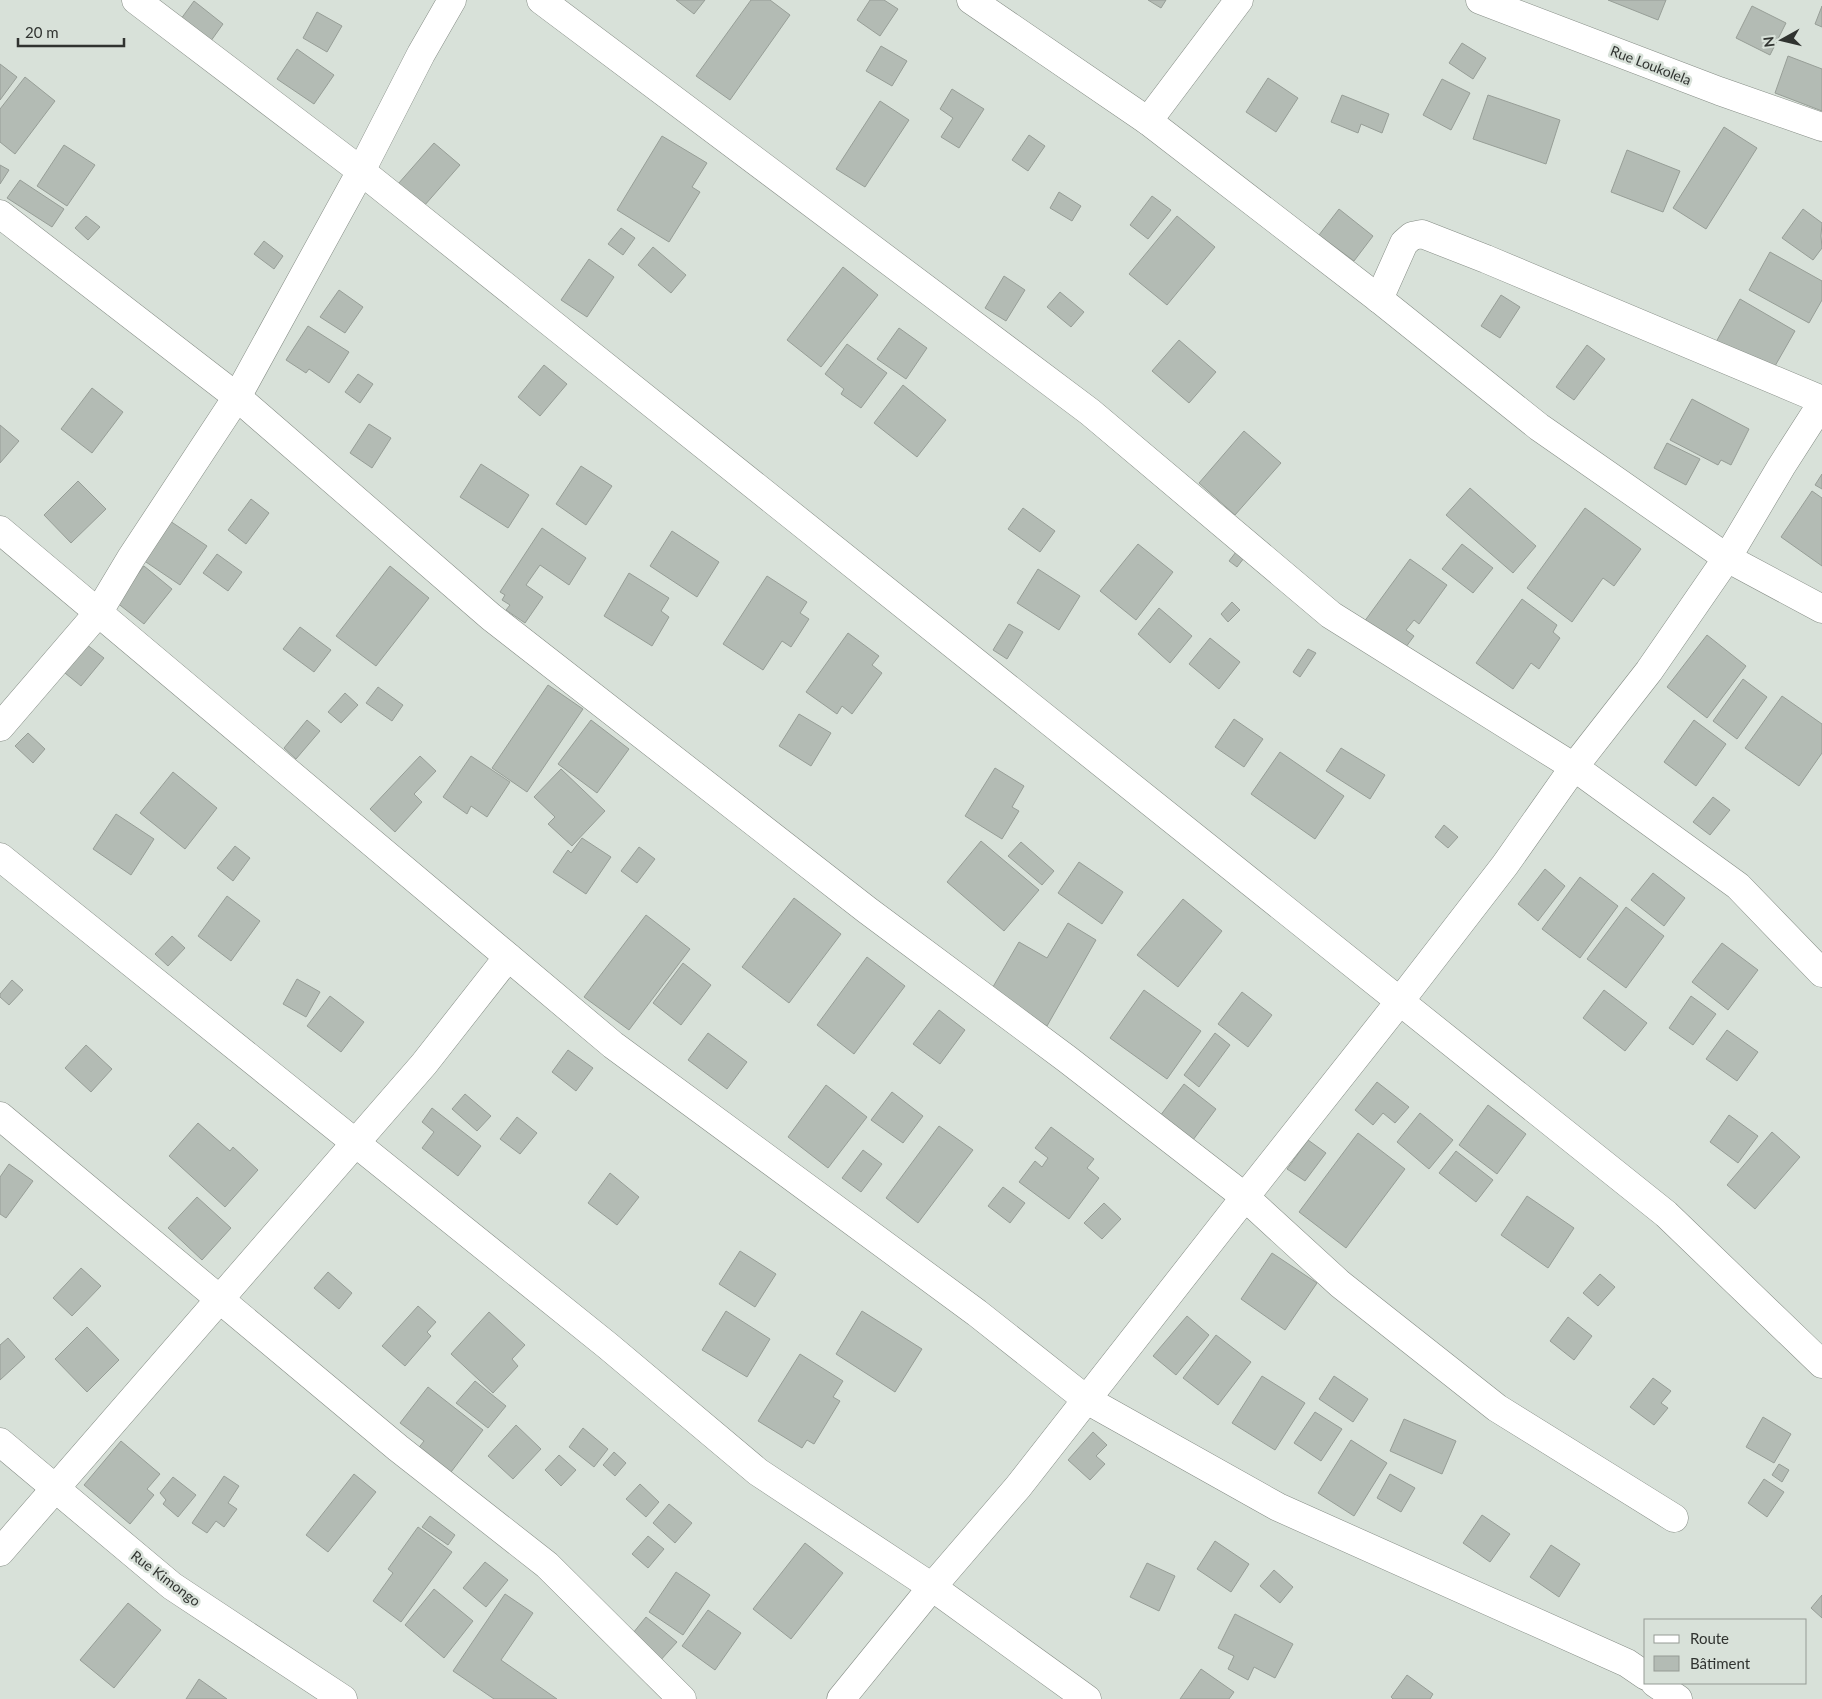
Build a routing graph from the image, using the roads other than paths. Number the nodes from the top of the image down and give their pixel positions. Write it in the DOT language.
graph roads {
  1 [pos="136,0"];
  2 [pos="452,0"];
  3 [pos="541,0"];
  4 [pos="971,0"];
  5 [pos="1239,0"];
  6 [pos="1480,0"];
  7 [pos="1148,121"];
  8 [pos="1822,127"];
  9 [pos="361,171"];
  10 [pos="0,214"];
  11 [pos="1378,298"];
  12 [pos="237,397"];
  13 [pos="1822,402"];
  14 [pos="0,530"];
  15 [pos="1727,558"];
  16 [pos="1822,609"];
  17 [pos="98,613"];
  18 [pos="0,726"];
  19 [pos="1574,768"];
  20 [pos="0,857"];
  21 [pos="508,957"];
  22 [pos="1822,973"];
  23 [pos="1400,1001"];
  24 [pos="0,1116"];
  25 [pos="355,1142"];
  26 [pos="1245,1197"];
  27 [pos="220,1300"];
  28 [pos="1822,1364"];
  29 [pos="1087,1400"];
  30 [pos="0,1442"];
  31 [pos="56,1489"];
  32 [pos="1674,1518"];
  33 [pos="0,1552"];
  34 [pos="932,1587"];
  35 [pos="1644,1675"];
  36 [pos="1656,1684"];
  37 [pos="343,1699"];
  38 [pos="682,1699"];
  39 [pos="841,1699"];
  40 [pos="1087,1699"];
  41 [pos="1678,1699"];
  1 -- 9 [label="street"];
  2 -- 9 [label="street"];
  3 -- 19 [label="street"];
  4 -- 7 [label="street"];
  5 -- 7 [label="street"];
  6 -- 8 [label="street, Rue Loukolela"];
  7 -- 11 [label="street"];
  9 -- 12 [label="street"];
  9 -- 23 [label="street"];
  10 -- 12 [label="street"];
  11 -- 13 [label="street"];
  11 -- 15 [label="street"];
  12 -- 17 [label="street"];
  12 -- 26 [label="street"];
  13 -- 15 [label="street"];
  14 -- 17 [label="street"];
  15 -- 16 [label="street"];
  15 -- 19 [label="street"];
  17 -- 18 [label="street"];
  17 -- 21 [label="street"];
  19 -- 22 [label="street"];
  19 -- 23 [label="street"];
  20 -- 25 [label="street"];
  21 -- 25 [label="street"];
  21 -- 29 [label="street"];
  23 -- 26 [label="street"];
  23 -- 28 [label="street"];
  24 -- 27 [label="street"];
  25 -- 27 [label="street"];
  25 -- 34 [label="street"];
  26 -- 29 [label="street"];
  26 -- 32 [label="street"];
  27 -- 31 [label="street"];
  27 -- 38 [label="street"];
  29 -- 34 [label="street"];
  29 -- 35 [label="street"];
  30 -- 31 [label="street, Rue Kimongo"];
  31 -- 33 [label="street"];
  31 -- 37 [label="street, Rue Kimongo"];
  34 -- 39 [label="street"];
  34 -- 40 [label="street"];
  36 -- 41 [label="street"];
}
